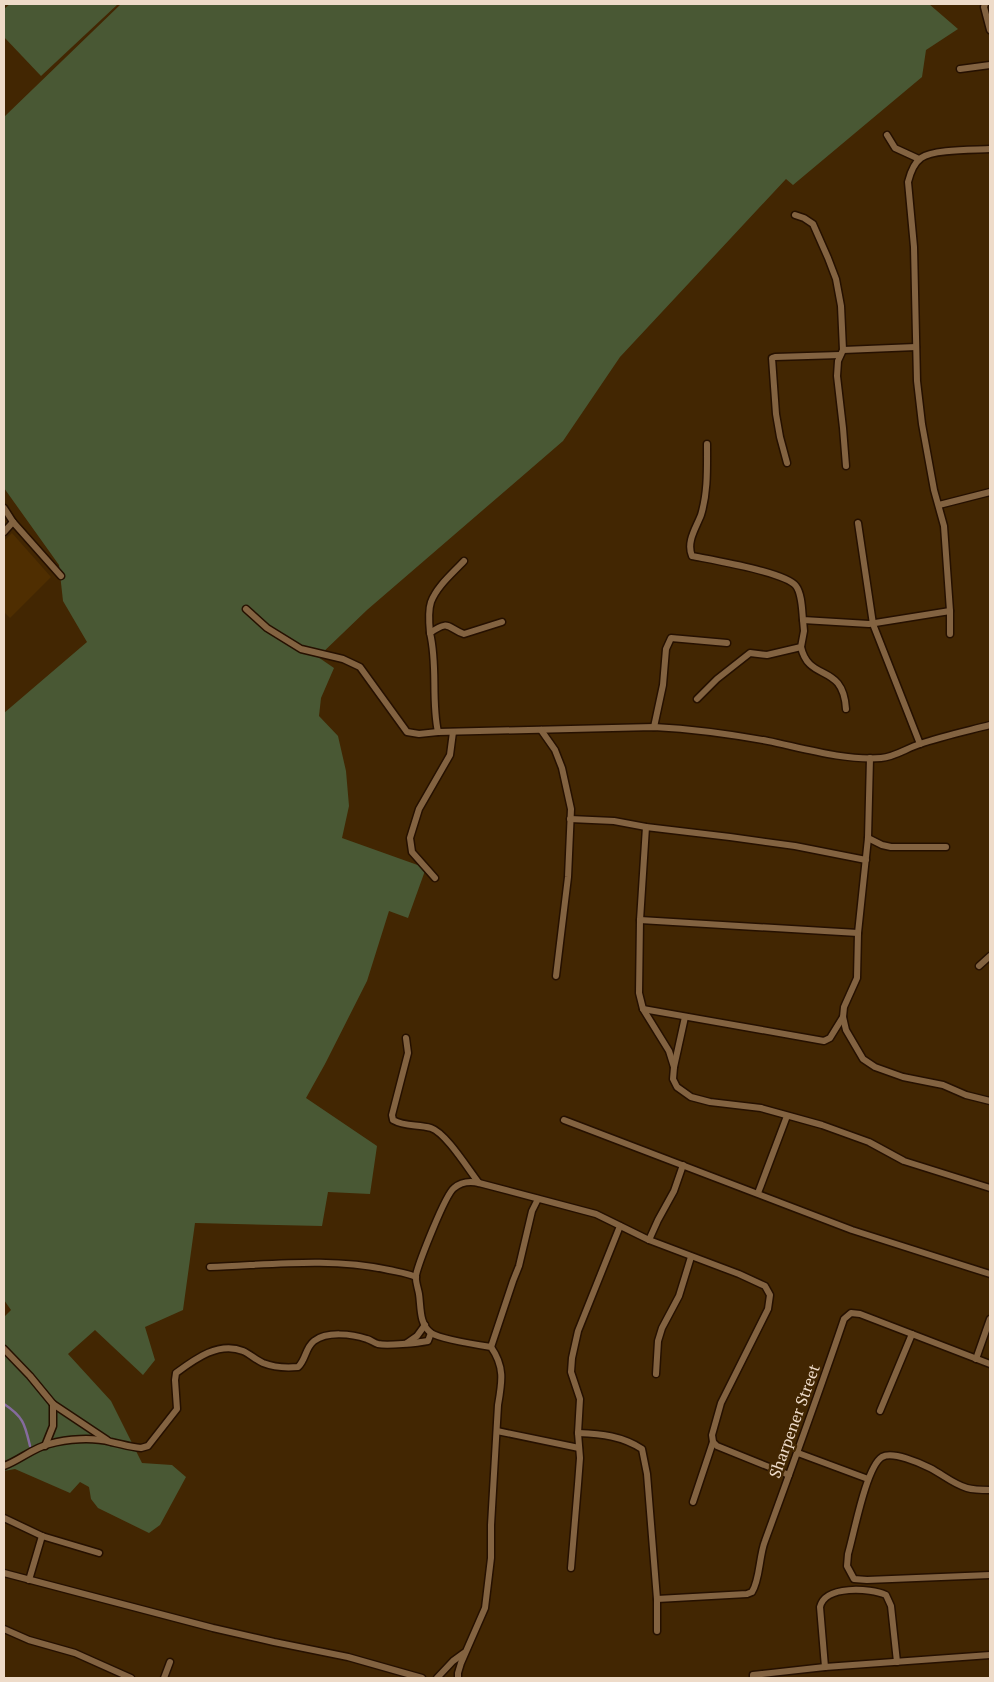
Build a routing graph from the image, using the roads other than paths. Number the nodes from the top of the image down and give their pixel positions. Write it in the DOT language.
graph roads {
  1 [pos="983,5"];
  2 [pos="990,30"];
  3 [pos="990,65"];
  4 [pos="960,69"];
  5 [pos="887,135"];
  6 [pos="990,150"];
  7 [pos="919,159"];
  8 [pos="795,215"];
  9 [pos="916,347"];
  10 [pos="842,353"];
  11 [pos="708,444"];
  12 [pos="787,463"];
  13 [pos="846,466"];
  14 [pos="990,492"];
  15 [pos="939,505"];
  16 [pos="4,508"];
  17 [pos="13,522"];
  18 [pos="858,523"];
  19 [pos="4,532"];
  20 [pos="464,561"];
  21 [pos="61,576"];
  22 [pos="246,609"];
  23 [pos="950,611"];
  24 [pos="803,620"];
  25 [pos="502,622"];
  26 [pos="873,624"];
  27 [pos="430,633"];
  28 [pos="950,634"];
  29 [pos="727,643"];
  30 [pos="801,647"];
  31 [pos="697,699"];
  32 [pos="846,709"];
  33 [pos="990,725"];
  34 [pos="654,727"];
  35 [pos="541,730"];
  36 [pos="438,732"];
  37 [pos="453,732"];
  38 [pos="920,744"];
  39 [pos="870,758"];
  40 [pos="570,819"];
  41 [pos="646,827"];
  42 [pos="868,838"];
  43 [pos="882,845"];
  44 [pos="946,847"];
  45 [pos="867,852"];
  46 [pos="866,860"];
  47 [pos="435,878"];
  48 [pos="640,920"];
  49 [pos="858,933"];
  50 [pos="990,956"];
  51 [pos="979,966"];
  52 [pos="556,976"];
  53 [pos="643,1010"];
  54 [pos="685,1017"];
  55 [pos="843,1017"];
  56 [pos="406,1038"];
  57 [pos="674,1067"];
  58 [pos="990,1101"];
  59 [pos="787,1116"];
  60 [pos="564,1120"];
  61 [pos="683,1165"];
  62 [pos="479,1183"];
  63 [pos="990,1188"];
  64 [pos="758,1193"];
  65 [pos="538,1199"];
  66 [pos="620,1226"];
  67 [pos="649,1240"];
  68 [pos="691,1256"];
  69 [pos="210,1268"];
  70 [pos="990,1274"];
  71 [pos="416,1276"];
  72 [pos="990,1319"];
  73 [pos="425,1325"];
  74 [pos="431,1333"];
  75 [pos="912,1334"];
  76 [pos="407,1343"];
  77 [pos="491,1347"];
  78 [pos="4,1349"];
  79 [pos="976,1359"];
  80 [pos="990,1364"];
  81 [pos="656,1374"];
  82 [pos="53,1404"];
  83 [pos="880,1411"];
  84 [pos="497,1431"];
  85 [pos="578,1433"];
  86 [pos="110,1442"];
  87 [pos="713,1442"];
  88 [pos="45,1446"];
  89 [pos="580,1448"];
  90 [pos="798,1453"];
  91 [pos="4,1466"];
  92 [pos="789,1475"];
  93 [pos="868,1478"];
  94 [pos="990,1490"];
  95 [pos="693,1502"];
  96 [pos="4,1518"];
  97 [pos="42,1536"];
  98 [pos="99,1552"];
  99 [pos="571,1568"];
  100 [pos="4,1573"];
  101 [pos="990,1575"];
  102 [pos="30,1580"];
  103 [pos="657,1599"];
  104 [pos="4,1630"];
  105 [pos="657,1631"];
  106 [pos="465,1652"];
  107 [pos="990,1655"];
  108 [pos="170,1662"];
  109 [pos="897,1662"];
  110 [pos="825,1667"];
  111 [pos="131,1678"];
  112 [pos="164,1678"];
  113 [pos="422,1678"];
  114 [pos="436,1678"];
  115 [pos="458,1678"];
  116 [pos="753,1678"];
  1 -- 2 [label="street"];
  3 -- 4 [label="street"];
  5 -- 7 [label="street"];
  6 -- 7 [label="street"];
  7 -- 9 [label="street"];
  8 -- 10 [label="street"];
  9 -- 10 [label="street"];
  9 -- 15 [label="street"];
  10 -- 12 [label="street"];
  10 -- 13 [label="street"];
  11 -- 24 [label="street"];
  14 -- 15 [label="street"];
  15 -- 23 [label="street"];
  16 -- 17 [label="street"];
  17 -- 19 [label="street"];
  17 -- 21 [label="street"];
  18 -- 26 [label="street"];
  20 -- 27 [label="street"];
  22 -- 36 [label="street"];
  23 -- 26 [label="street"];
  23 -- 28 [label="street"];
  24 -- 26 [label="street"];
  24 -- 30 [label="street"];
  25 -- 27 [label="street"];
  26 -- 38 [label="street"];
  27 -- 36 [label="street"];
  29 -- 34 [label="street"];
  30 -- 31 [label="street"];
  30 -- 32 [label="street"];
  33 -- 38 [label="street"];
  34 -- 35 [label="street"];
  34 -- 39 [label="street"];
  35 -- 37 [label="street"];
  35 -- 40 [label="street"];
  36 -- 37 [label="street"];
  37 -- 47 [label="street"];
  38 -- 39 [label="street"];
  39 -- 42 [label="street"];
  40 -- 41 [label="street"];
  40 -- 52 [label="street"];
  41 -- 46 [label="street"];
  41 -- 48 [label="street"];
  42 -- 43 [label="street"];
  42 -- 45 [label="street"];
  43 -- 44 [label="street"];
  43 -- 45 [label="street"];
  45 -- 46 [label="street"];
  46 -- 49 [label="street"];
  48 -- 49 [label="street"];
  48 -- 53 [label="street"];
  49 -- 55 [label="street"];
  50 -- 51 [label="street"];
  53 -- 54 [label="street"];
  53 -- 57 [label="street"];
  54 -- 55 [label="street"];
  54 -- 57 [label="street"];
  55 -- 58 [label="street"];
  56 -- 62 [label="street"];
  57 -- 59 [label="street"];
  59 -- 63 [label="street"];
  59 -- 64 [label="street"];
  60 -- 61 [label="street"];
  61 -- 64 [label="street"];
  61 -- 67 [label="street"];
  62 -- 65 [label="street"];
  62 -- 71 [label="street"];
  64 -- 70 [label="street"];
  65 -- 66 [label="street"];
  65 -- 77 [label="street"];
  66 -- 67 [label="street"];
  66 -- 85 [label="street"];
  67 -- 68 [label="street"];
  68 -- 81 [label="street"];
  68 -- 87 [label="street"];
  69 -- 71 [label="street"];
  71 -- 73 [label="street"];
  72 -- 79 [label="street"];
  73 -- 74 [label="street"];
  73 -- 76 [label="street"];
  74 -- 76 [label="street"];
  74 -- 77 [label="street"];
  75 -- 79 [label="street, Sharpener Street"];
  75 -- 83 [label="street"];
  75 -- 90 [label="street, Sharpener Street"];
  76 -- 86 [label="street"];
  77 -- 84 [label="street"];
  78 -- 82 [label="street"];
  79 -- 80 [label="street, Sharpener Street"];
  82 -- 86 [label="street"];
  82 -- 88 [label="street"];
  84 -- 89 [label="street"];
  84 -- 106 [label="street"];
  85 -- 89 [label="street"];
  85 -- 103 [label="street"];
  86 -- 88 [label="street"];
  87 -- 92 [label="street"];
  87 -- 95 [label="street"];
  88 -- 91 [label="street"];
  89 -- 99 [label="street"];
  90 -- 92 [label="street, Sharpener Street"];
  90 -- 93 [label="street"];
  92 -- 103 [label="street, Sharpener Street"];
  93 -- 94 [label="street"];
  93 -- 101 [label="street"];
  96 -- 97 [label="street"];
  97 -- 98 [label="street"];
  97 -- 102 [label="street"];
  100 -- 102 [label="street"];
  102 -- 113 [label="street"];
  103 -- 105 [label="street"];
  104 -- 111 [label="street"];
  106 -- 114 [label="street"];
  106 -- 115 [label="street"];
  107 -- 109 [label="street"];
  108 -- 112 [label="street"];
  109 -- 110 [label="street"];
  109 -- 110 [label="street"];
  110 -- 116 [label="street"];
}
